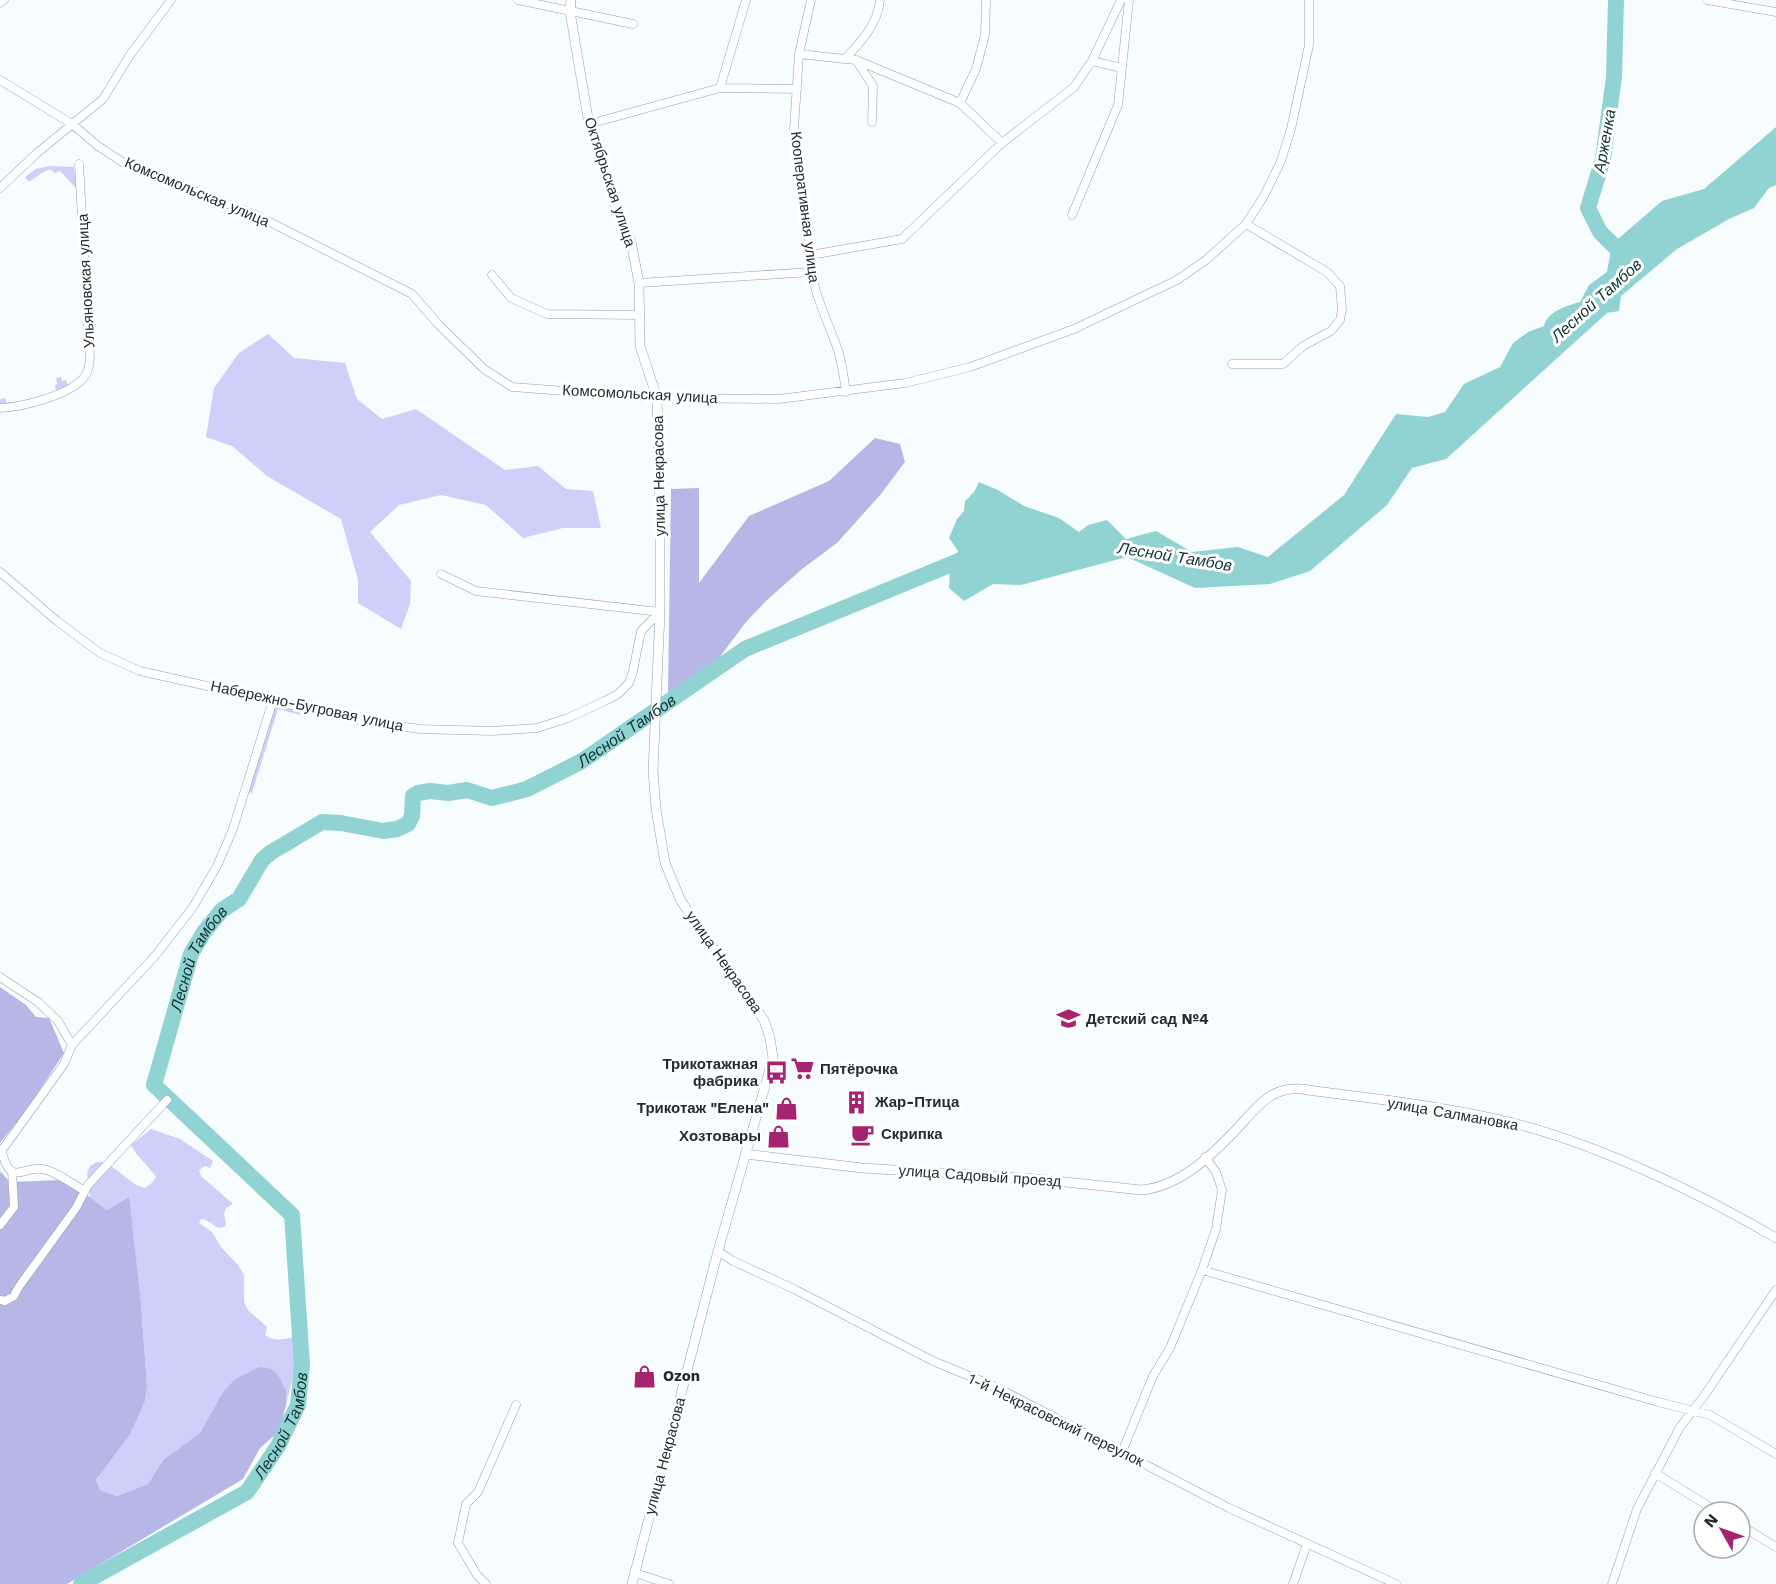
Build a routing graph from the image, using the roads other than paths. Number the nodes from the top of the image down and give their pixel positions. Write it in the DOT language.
graph roads {
  1 [pos="171,0"];
  2 [pos="518,0"];
  3 [pos="571,0"];
  4 [pos="746,0"];
  5 [pos="811,0"];
  6 [pos="880,0"];
  7 [pos="986,0"];
  8 [pos="1122,0"];
  9 [pos="1129,0"];
  10 [pos="1309,0"];
  11 [pos="1707,0"];
  12 [pos="1759,4"];
  13 [pos="570,12"];
  14 [pos="1776,12"];
  15 [pos="633,24"];
  16 [pos="799,54"];
  17 [pos="845,59"];
  18 [pos="856,60"];
  19 [pos="1092,61"];
  20 [pos="1122,68"];
  21 [pos="0,80"];
  22 [pos="720,88"];
  23 [pos="797,89"];
  24 [pos="960,103"];
  25 [pos="872,122"];
  26 [pos="72,124"];
  27 [pos="589,124"];
  28 [pos="1002,143"];
  29 [pos="79,164"];
  30 [pos="0,188"];
  31 [pos="1072,215"];
  32 [pos="1246,224"];
  33 [pos="811,255"];
  34 [pos="811,272"];
  35 [pos="492,275"];
  36 [pos="639,283"];
  37 [pos="640,315"];
  38 [pos="1232,364"];
  39 [pos="846,392"];
  40 [pos="657,398"];
  41 [pos="0,408"];
  42 [pos="0,572"];
  43 [pos="441,574"];
  44 [pos="660,612"];
  45 [pos="273,700"];
  46 [pos="0,977"];
  47 [pos="72,1045"];
  48 [pos="167,1100"];
  49 [pos="1,1153"];
  50 [pos="745,1154"];
  51 [pos="1205,1158"];
  52 [pos="12,1171"];
  53 [pos="85,1191"];
  54 [pos="0,1225"];
  55 [pos="1776,1238"];
  56 [pos="718,1251"];
  57 [pos="1202,1270"];
  58 [pos="1776,1290"];
  59 [pos="0,1300"];
  60 [pos="516,1405"];
  61 [pos="1693,1410"];
  62 [pos="1122,1452"];
  63 [pos="1776,1454"];
  64 [pos="1655,1473"];
  65 [pos="1699,1500"];
  66 [pos="1752,1532"];
  67 [pos="1307,1544"];
  68 [pos="1776,1547"];
  69 [pos="635,1573"];
  70 [pos="486,1584"];
  71 [pos="632,1584"];
  72 [pos="669,1584"];
  73 [pos="1293,1584"];
  74 [pos="1396,1584"];
  75 [pos="1612,1584"];
  1 -- 26 [label="street"];
  2 -- 13 [label="street"];
  3 -- 13 [label="street, Октябрьская улица"];
  4 -- 22 [label="street"];
  5 -- 16 [label="street, Кооперативная улица"];
  6 -- 17 [label="street"];
  7 -- 24 [label="street"];
  8 -- 19 [label="street"];
  9 -- 20 [label="street"];
  10 -- 32 [label="street, Комсомольская улица"];
  11 -- 12 [label="street"];
  12 -- 14 [label="street"];
  13 -- 15 [label="street"];
  13 -- 27 [label="street, Октябрьская улица"];
  16 -- 17 [label="street"];
  16 -- 23 [label="street, Кооперативная улица"];
  17 -- 18 [label="street"];
  18 -- 24 [label="street"];
  18 -- 25 [label="street"];
  19 -- 20 [label="street"];
  19 -- 28 [label="street"];
  20 -- 31 [label="street"];
  21 -- 26 [label="street, Комсомольская улица"];
  22 -- 23 [label="street"];
  22 -- 27 [label="street"];
  23 -- 33 [label="street, Кооперативная улица"];
  24 -- 28 [label="street"];
  26 -- 30 [label="street"];
  26 -- 40 [label="street, Комсомольская улица"];
  27 -- 36 [label="street, Октябрьская улица"];
  28 -- 33 [label="street"];
  29 -- 41 [label="street, Ульяновская улица"];
  32 -- 38 [label="street"];
  32 -- 39 [label="street, Комсомольская улица"];
  33 -- 34 [label="street, Кооперативная улица"];
  34 -- 36 [label="street"];
  34 -- 39 [label="street, Кооперативная улица"];
  35 -- 37 [label="street"];
  36 -- 37 [label="street, Октябрьская улица"];
  37 -- 40 [label="street, Октябрьская улица"];
  39 -- 40 [label="street, Комсомольская улица"];
  40 -- 44 [label="street, улица Некрасова"];
  42 -- 45 [label="street, Набережно-Бугровая улица"];
  43 -- 44 [label="street"];
  44 -- 45 [label="street, Набережно-Бугровая улица"];
  44 -- 50 [label="street, улица Некрасова"];
  45 -- 47 [label="street"];
  46 -- 47 [label="street"];
  47 -- 49 [label="street"];
  48 -- 53 [label="street"];
  49 -- 52 [label="street"];
  50 -- 51 [label="street, улица Садовый проезд"];
  50 -- 56 [label="street, улица Некрасова"];
  51 -- 55 [label="street, улица Салмановка"];
  51 -- 57 [label="street"];
  52 -- 53 [label="street"];
  52 -- 54 [label="street"];
  53 -- 59 [label="street"];
  56 -- 62 [label="street, 1-й Некрасовский переулок"];
  56 -- 69 [label="street, улица Некрасова"];
  57 -- 61 [label="street"];
  57 -- 62 [label="street"];
  58 -- 61 [label="street"];
  60 -- 70 [label="street"];
  61 -- 63 [label="street"];
  61 -- 64 [label="street"];
  62 -- 67 [label="street, 1-й Некрасовский переулок"];
  64 -- 65 [label="street"];
  64 -- 75 [label="street"];
  66 -- 68 [label="street"];
  67 -- 73 [label="street"];
  67 -- 74 [label="street, 1-й Некрасовский переулок"];
  69 -- 71 [label="street, улица Некрасова"];
  69 -- 72 [label="street"];
}
